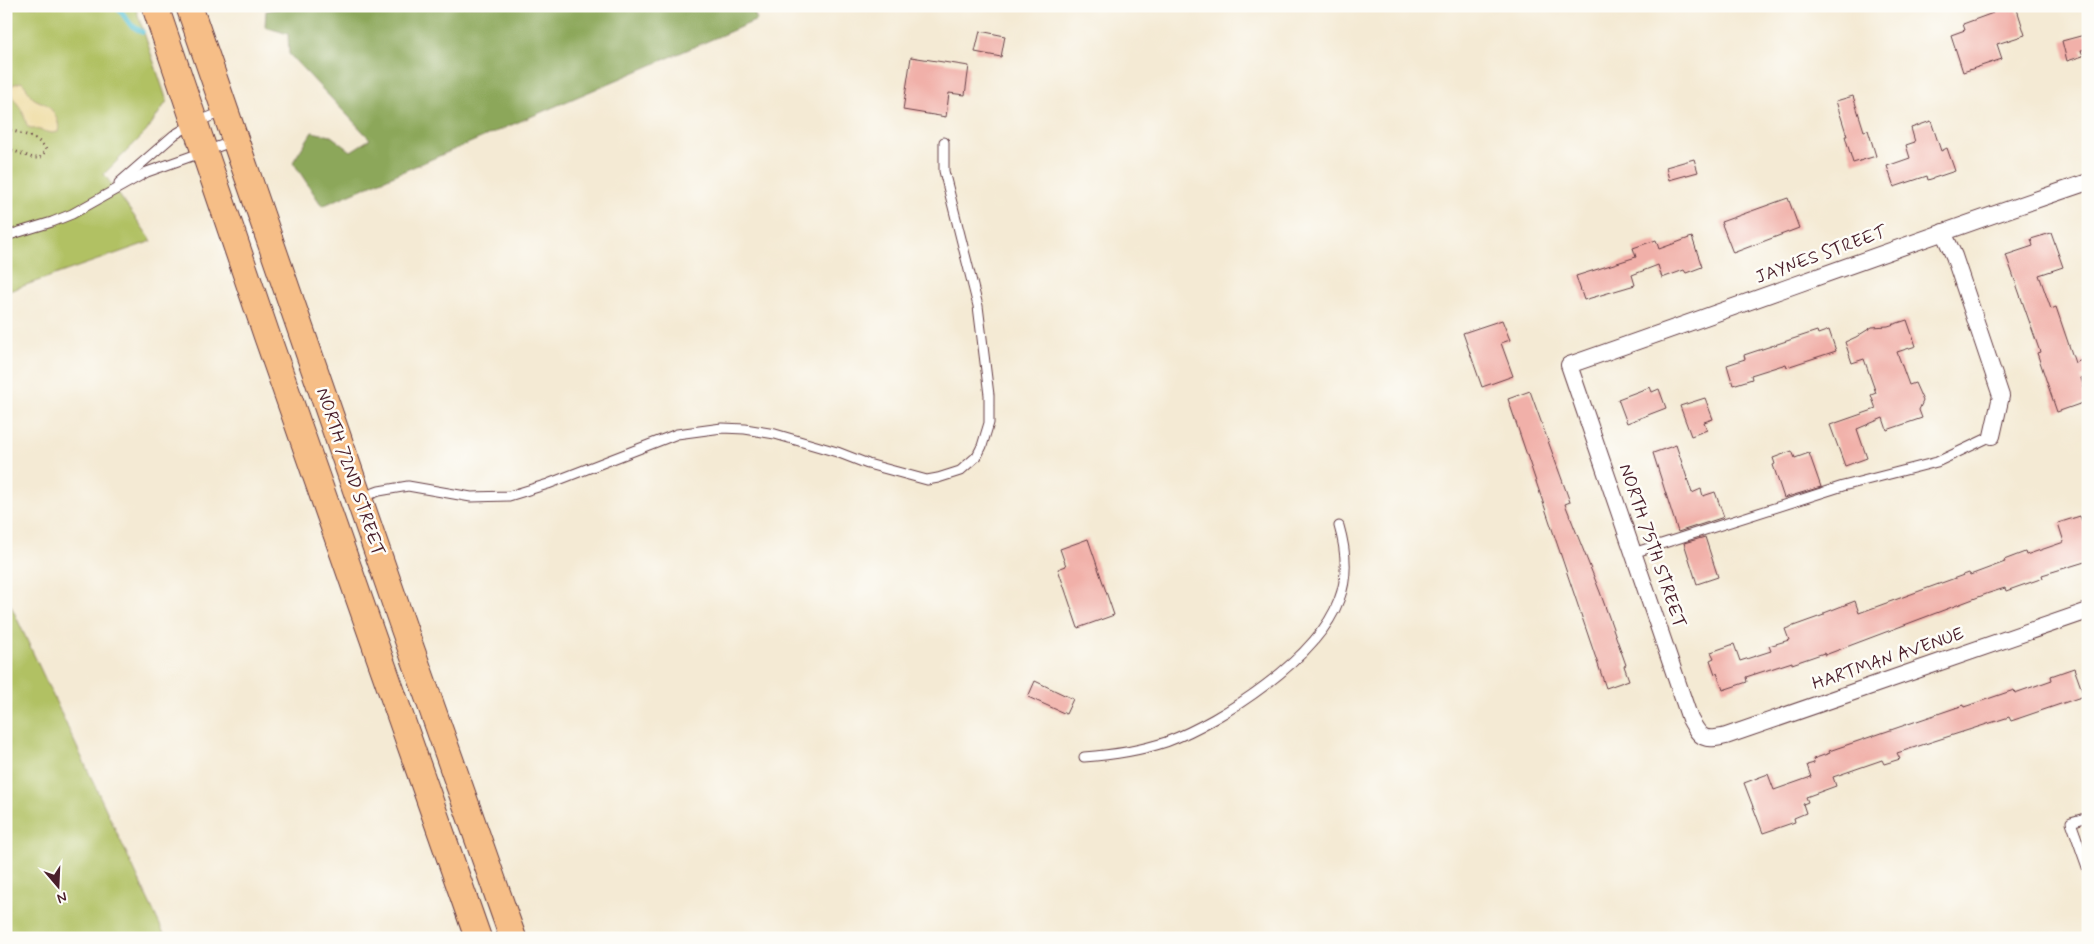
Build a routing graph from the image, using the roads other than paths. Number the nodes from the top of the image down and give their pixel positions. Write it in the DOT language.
graph roads {
  1 [pos="155,6"];
  2 [pos="189,6"];
  3 [pos="225,111"];
  4 [pos="194,123"];
  5 [pos="235,141"];
  6 [pos="944,142"];
  7 [pos="204,152"];
  8 [pos="2088,182"];
  9 [pos="109,192"];
  10 [pos="1943,232"];
  11 [pos="6,236"];
  12 [pos="1569,365"];
  13 [pos="1992,436"];
  14 [pos="359,498"];
  15 [pos="1339,526"];
  16 [pos="1633,553"];
  17 [pos="2088,611"];
  18 [pos="1701,737"];
  19 [pos="1084,757"];
  20 [pos="2088,817"];
  21 [pos="2088,870"];
  22 [pos="478,938"];
  23 [pos="513,938"];
  1 -- 4 [label="main road, NORTH 72ND STREET"];
  2 -- 3 [label="main road, NORTH 72ND STREET"];
  3 -- 4 [label="lane"];
  3 -- 5 [label="main road, NORTH 72ND STREET"];
  4 -- 7 [label="main road, NORTH 72ND STREET"];
  4 -- 9 [label="lane"];
  5 -- 7 [label="lane"];
  5 -- 14 [label="main road, NORTH 72ND STREET"];
  6 -- 14 [label="lane"];
  7 -- 9 [label="lane"];
  7 -- 22 [label="main road, NORTH 72ND STREET"];
  8 -- 10 [label="street, JAYNES STREET"];
  9 -- 11 [label="lane"];
  10 -- 12 [label="street, JAYNES STREET"];
  10 -- 13 [label="street"];
  12 -- 16 [label="street, NORTH 75TH STREET"];
  13 -- 16 [label="lane"];
  14 -- 23 [label="main road, NORTH 72ND STREET"];
  15 -- 19 [label="lane"];
  16 -- 18 [label="street, NORTH 75TH STREET"];
  17 -- 18 [label="street, HARTMAN AVENUE"];
  20 -- 21 [label="lane"];
}
